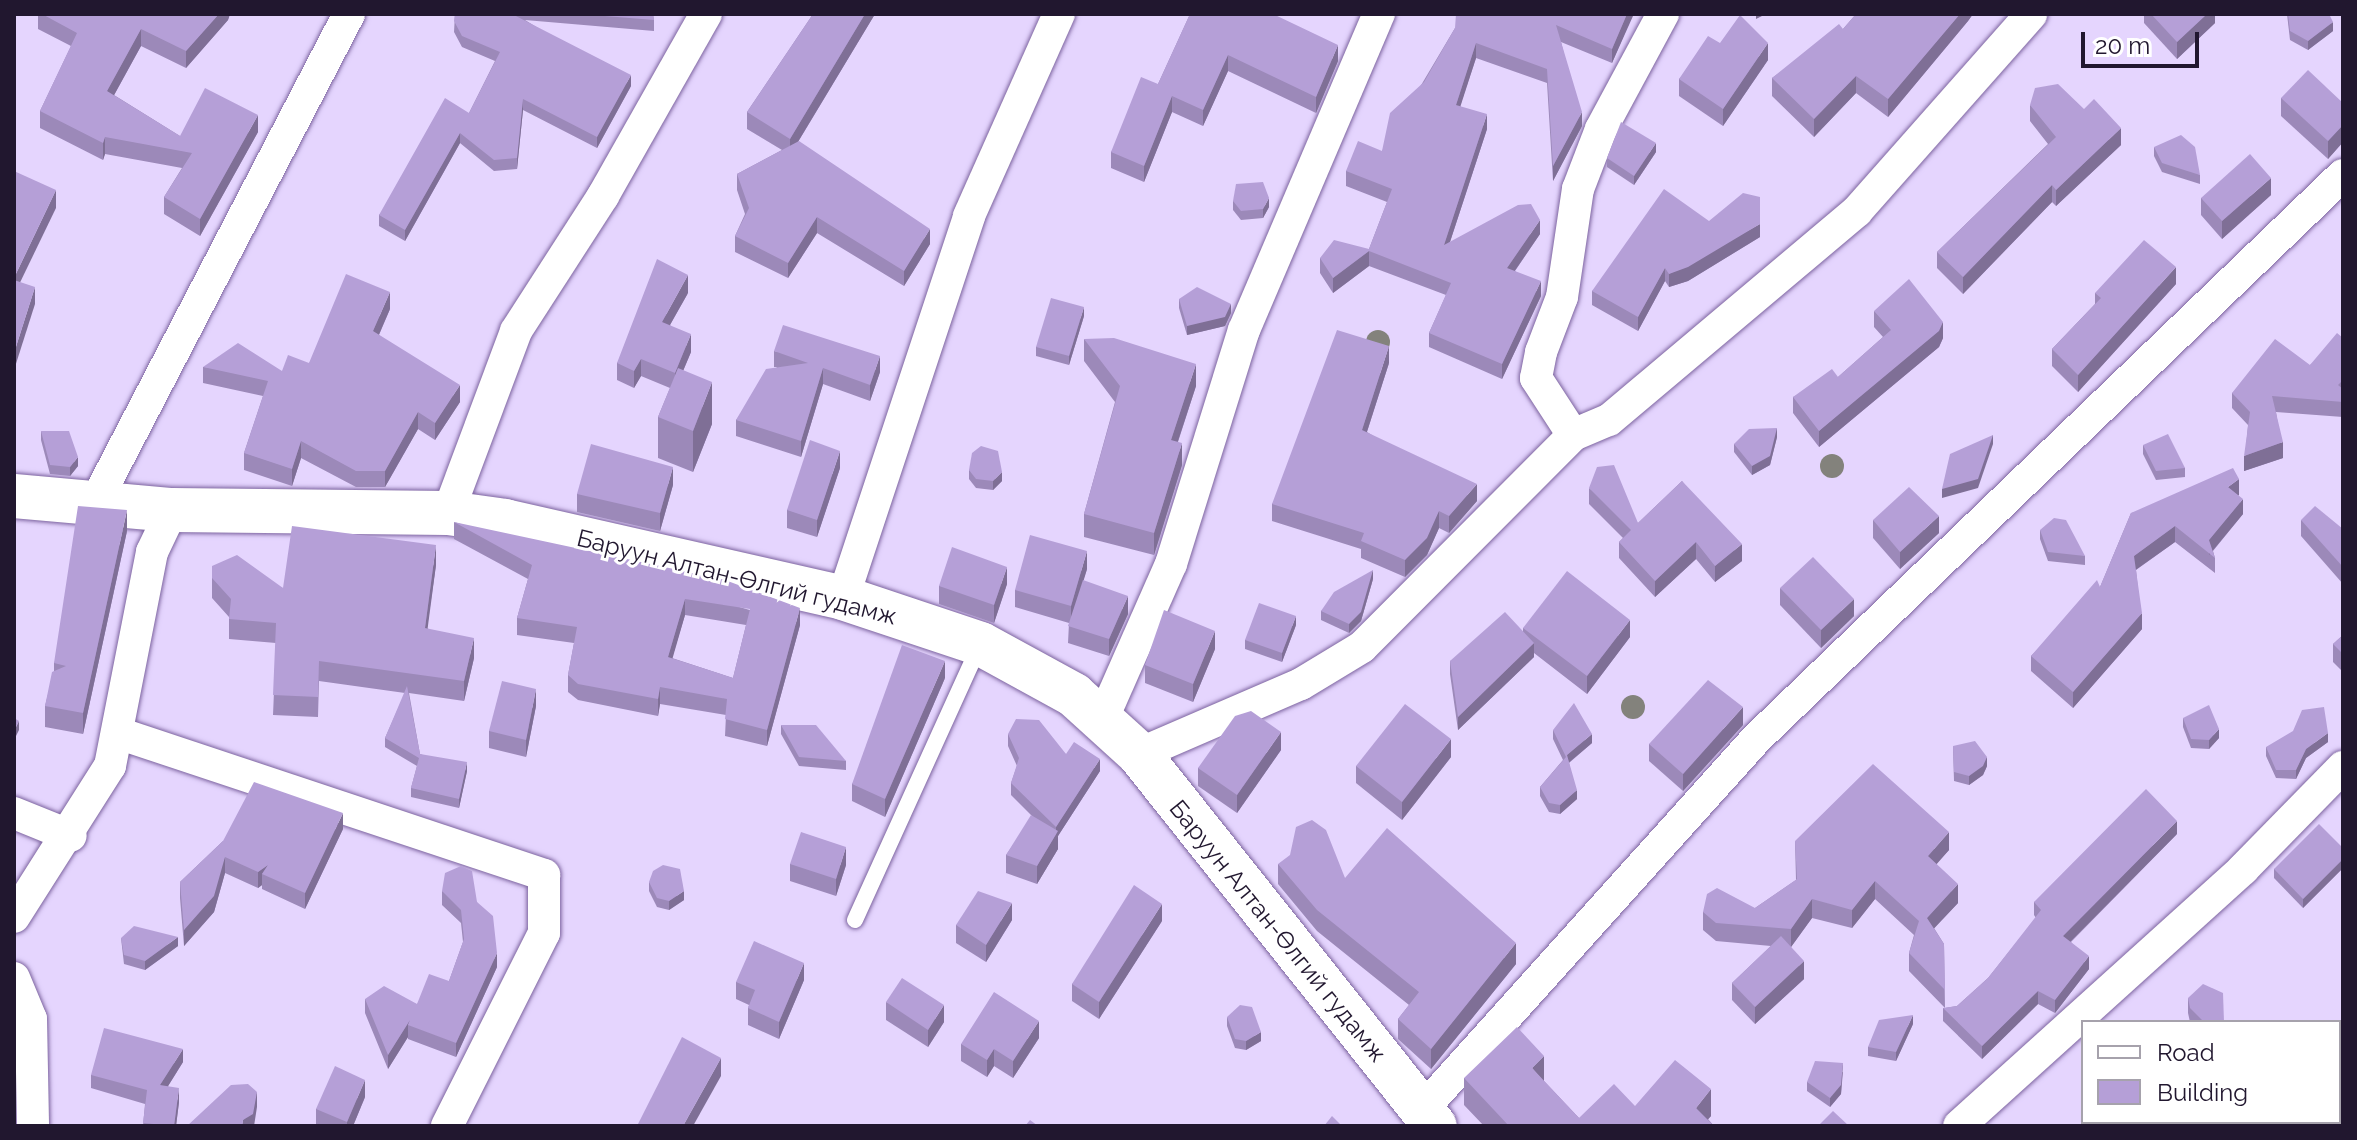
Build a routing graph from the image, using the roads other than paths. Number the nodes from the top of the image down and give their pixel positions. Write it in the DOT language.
graph roads {
  1 [pos="349,14"];
  2 [pos="706,14"];
  3 [pos="1059,14"];
  4 [pos="1379,14"];
  5 [pos="1663,14"];
  6 [pos="2031,14"];
  7 [pos="2343,175"];
  8 [pos="1573,435"];
  9 [pos="14,496"];
  10 [pos="95,503"];
  11 [pos="172,510"];
  12 [pos="448,513"];
  13 [pos="843,598"];
  14 [pos="981,644"];
  15 [pos="1103,718"];
  16 [pos="121,734"];
  17 [pos="1139,754"];
  18 [pos="2343,767"];
  19 [pos="14,813"];
  20 [pos="71,836"];
  21 [pos="14,917"];
  22 [pos="855,920"];
  23 [pos="14,978"];
  24 [pos="1428,1118"];
  25 [pos="33,1126"];
  26 [pos="447,1126"];
  27 [pos="1959,1126"];
  1 -- 10 [label="street"];
  2 -- 12 [label="street"];
  3 -- 13 [label="street"];
  4 -- 15 [label="street"];
  5 -- 8 [label="street"];
  6 -- 8 [label="street"];
  7 -- 24 [label="street"];
  8 -- 17 [label="street"];
  9 -- 10 [label="main road, Баруун Алтан-Өлгий гудамж"];
  10 -- 11 [label="main road, Баруун Алтан-Өлгий гудамж"];
  11 -- 12 [label="main road, Баруун Алтан-Өлгий гудамж"];
  11 -- 16 [label="street"];
  12 -- 13 [label="main road, Баруун Алтан-Өлгий гудамж"];
  13 -- 14 [label="main road, Баруун Алтан-Өлгий гудамж"];
  14 -- 15 [label="main road, Баруун Алтан-Өлгий гудамж"];
  14 -- 22 [label="lane"];
  15 -- 17 [label="main road, Баруун Алтан-Өлгий гудамж"];
  16 -- 20 [label="street"];
  16 -- 26 [label="street"];
  17 -- 24 [label="main road, Баруун Алтан-Өлгий гудамж"];
  18 -- 27 [label="street"];
  19 -- 20 [label="street"];
  20 -- 21 [label="street"];
  23 -- 25 [label="street"];
}
